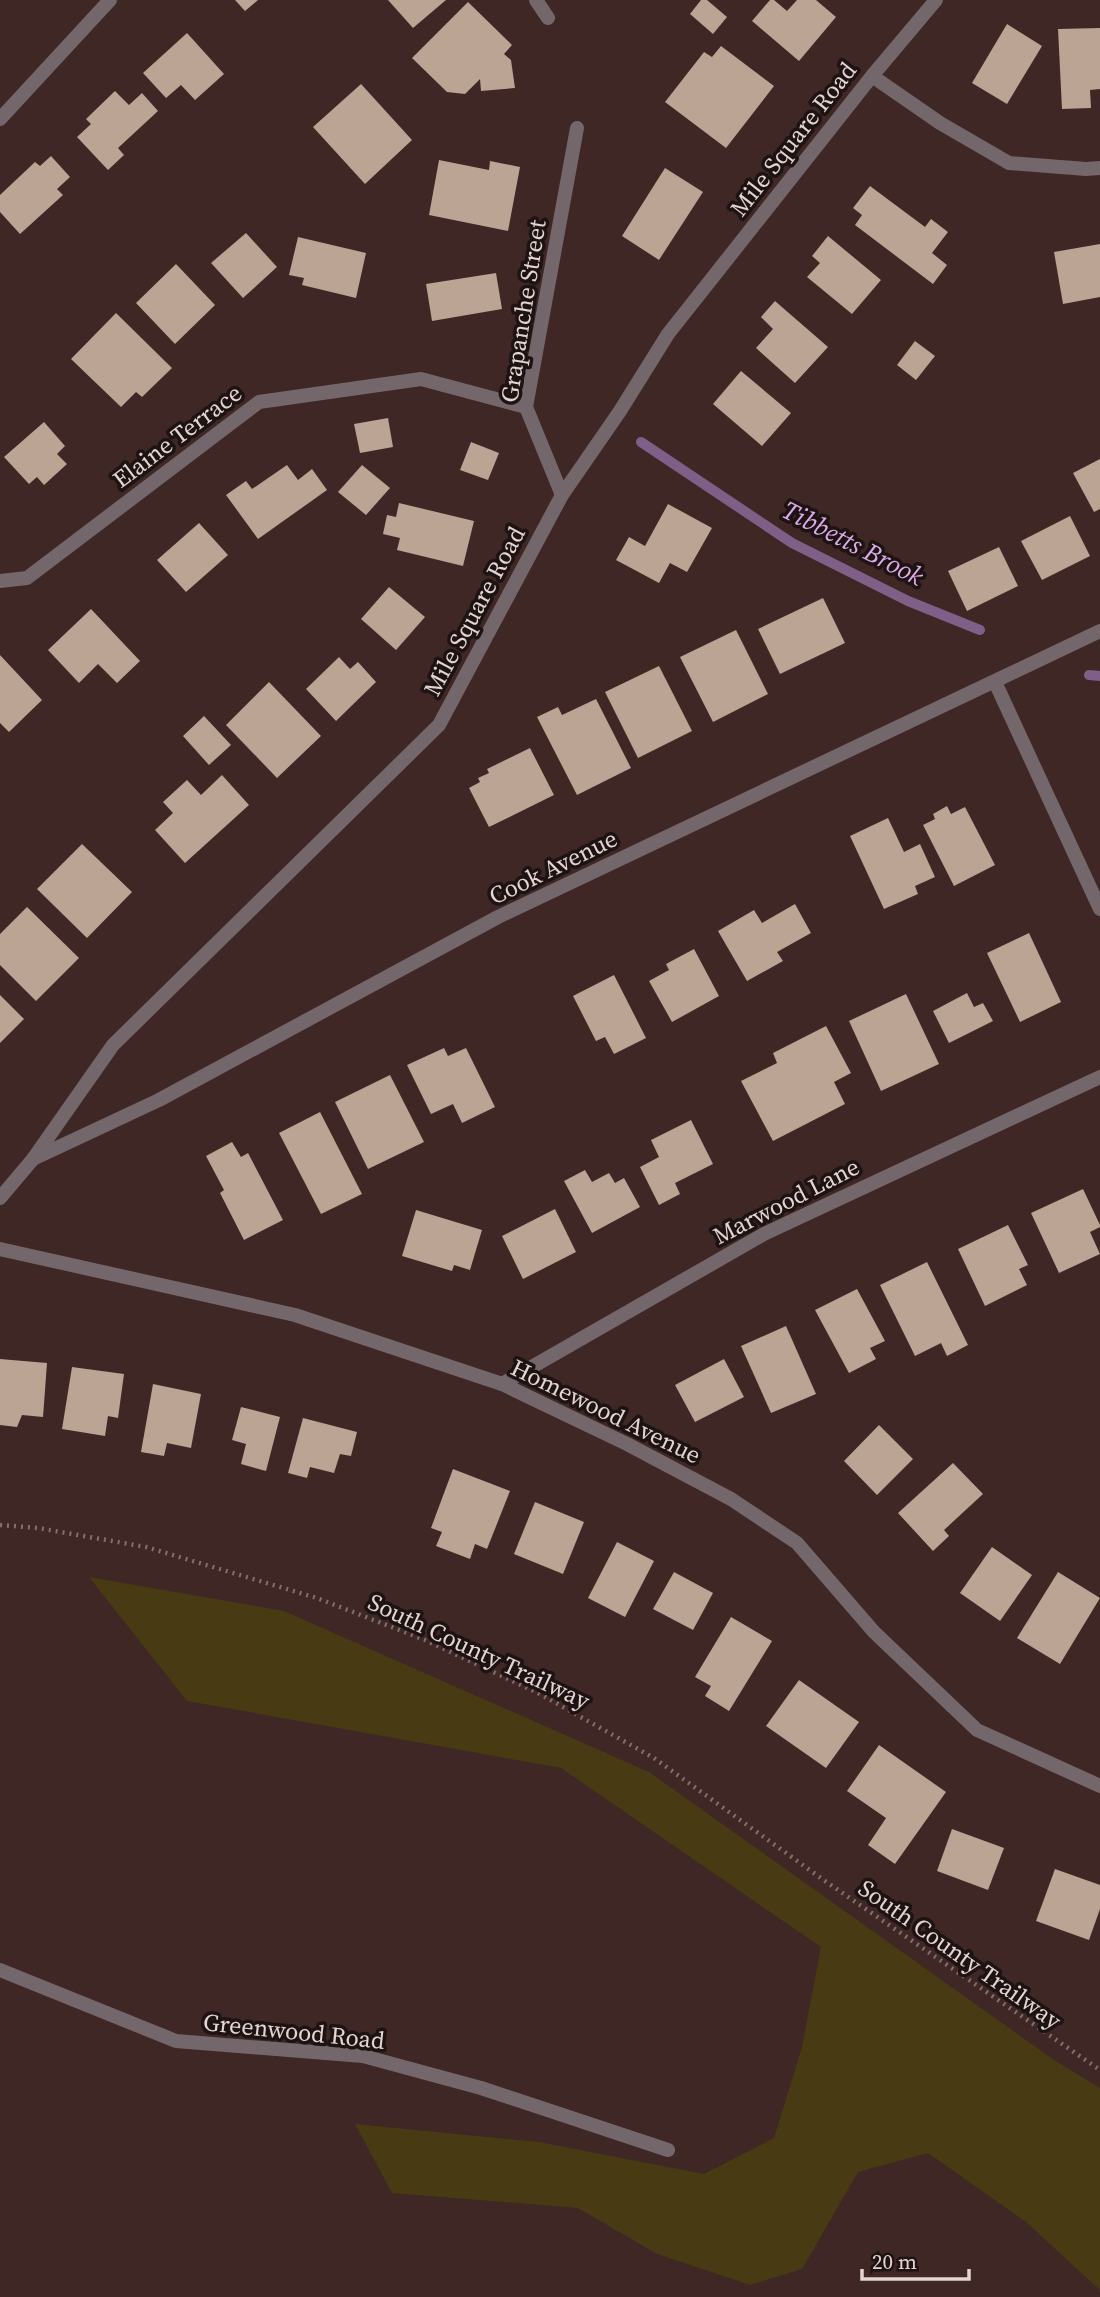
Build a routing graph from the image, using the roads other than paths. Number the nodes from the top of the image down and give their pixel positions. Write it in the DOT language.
graph roads {
  1 [pos="110,0"];
  2 [pos="536,0"];
  3 [pos="936,0"];
  4 [pos="548,18"];
  5 [pos="872,76"];
  6 [pos="0,119"];
  7 [pos="577,128"];
  8 [pos="1100,168"];
  9 [pos="526,407"];
  10 [pos="562,495"];
  11 [pos="0,581"];
  12 [pos="1100,631"];
  13 [pos="995,682"];
  14 [pos="1100,909"];
  15 [pos="1100,1077"];
  16 [pos="33,1159"];
  17 [pos="0,1198"];
  18 [pos="0,1249"];
  19 [pos="502,1384"];
  20 [pos="1100,1786"];
  21 [pos="0,1970"];
  22 [pos="668,2150"];
  1 -- 6 [label="street"];
  2 -- 4 [label="street"];
  3 -- 5 [label="street, Mile Square Road"];
  5 -- 8 [label="street"];
  5 -- 10 [label="street, Mile Square Road"];
  7 -- 9 [label="street, Grapanche Street"];
  9 -- 10 [label="street, Grapanche Street"];
  9 -- 11 [label="street, Elaine Terrace"];
  10 -- 16 [label="street, Mile Square Road"];
  12 -- 13 [label="street, Cook Avenue"];
  13 -- 14 [label="street"];
  13 -- 16 [label="street, Cook Avenue"];
  15 -- 19 [label="street, Marwood Lane"];
  16 -- 17 [label="street, Mile Square Road"];
  18 -- 19 [label="street, Homewood Avenue"];
  19 -- 20 [label="street, Homewood Avenue"];
  21 -- 22 [label="street, Greenwood Road"];
}
